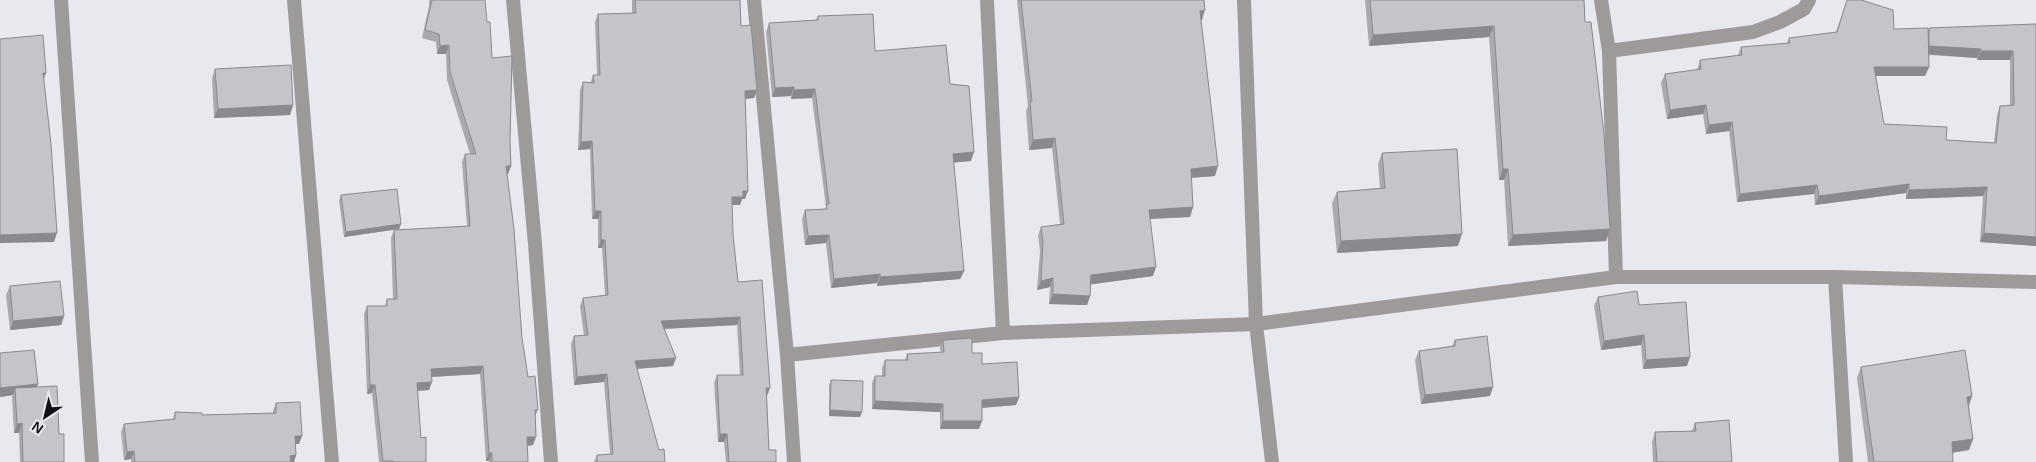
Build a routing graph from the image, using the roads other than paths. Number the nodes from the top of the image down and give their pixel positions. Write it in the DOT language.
graph roads {
  1 [pos="62,0"];
  2 [pos="294,0"];
  3 [pos="513,0"];
  4 [pos="754,0"];
  5 [pos="988,0"];
  6 [pos="1244,0"];
  7 [pos="1601,0"];
  8 [pos="1809,0"];
  9 [pos="1609,51"];
  10 [pos="1835,277"];
  11 [pos="1616,278"];
  12 [pos="2036,282"];
  13 [pos="1256,324"];
  14 [pos="1003,332"];
  15 [pos="787,355"];
  16 [pos="92,462"];
  17 [pos="332,462"];
  18 [pos="551,462"];
  19 [pos="794,462"];
  20 [pos="1272,462"];
  21 [pos="1846,462"];
  1 -- 16 [label="street"];
  2 -- 17 [label="street"];
  3 -- 18 [label="street"];
  4 -- 15 [label="street"];
  5 -- 14 [label="street"];
  6 -- 13 [label="street"];
  7 -- 9 [label="street"];
  8 -- 9 [label="street"];
  9 -- 11 [label="street"];
  10 -- 11 [label="street"];
  10 -- 12 [label="street"];
  10 -- 21 [label="street"];
  11 -- 13 [label="street"];
  13 -- 14 [label="street"];
  13 -- 20 [label="street"];
  14 -- 15 [label="street"];
  15 -- 19 [label="street"];
}
